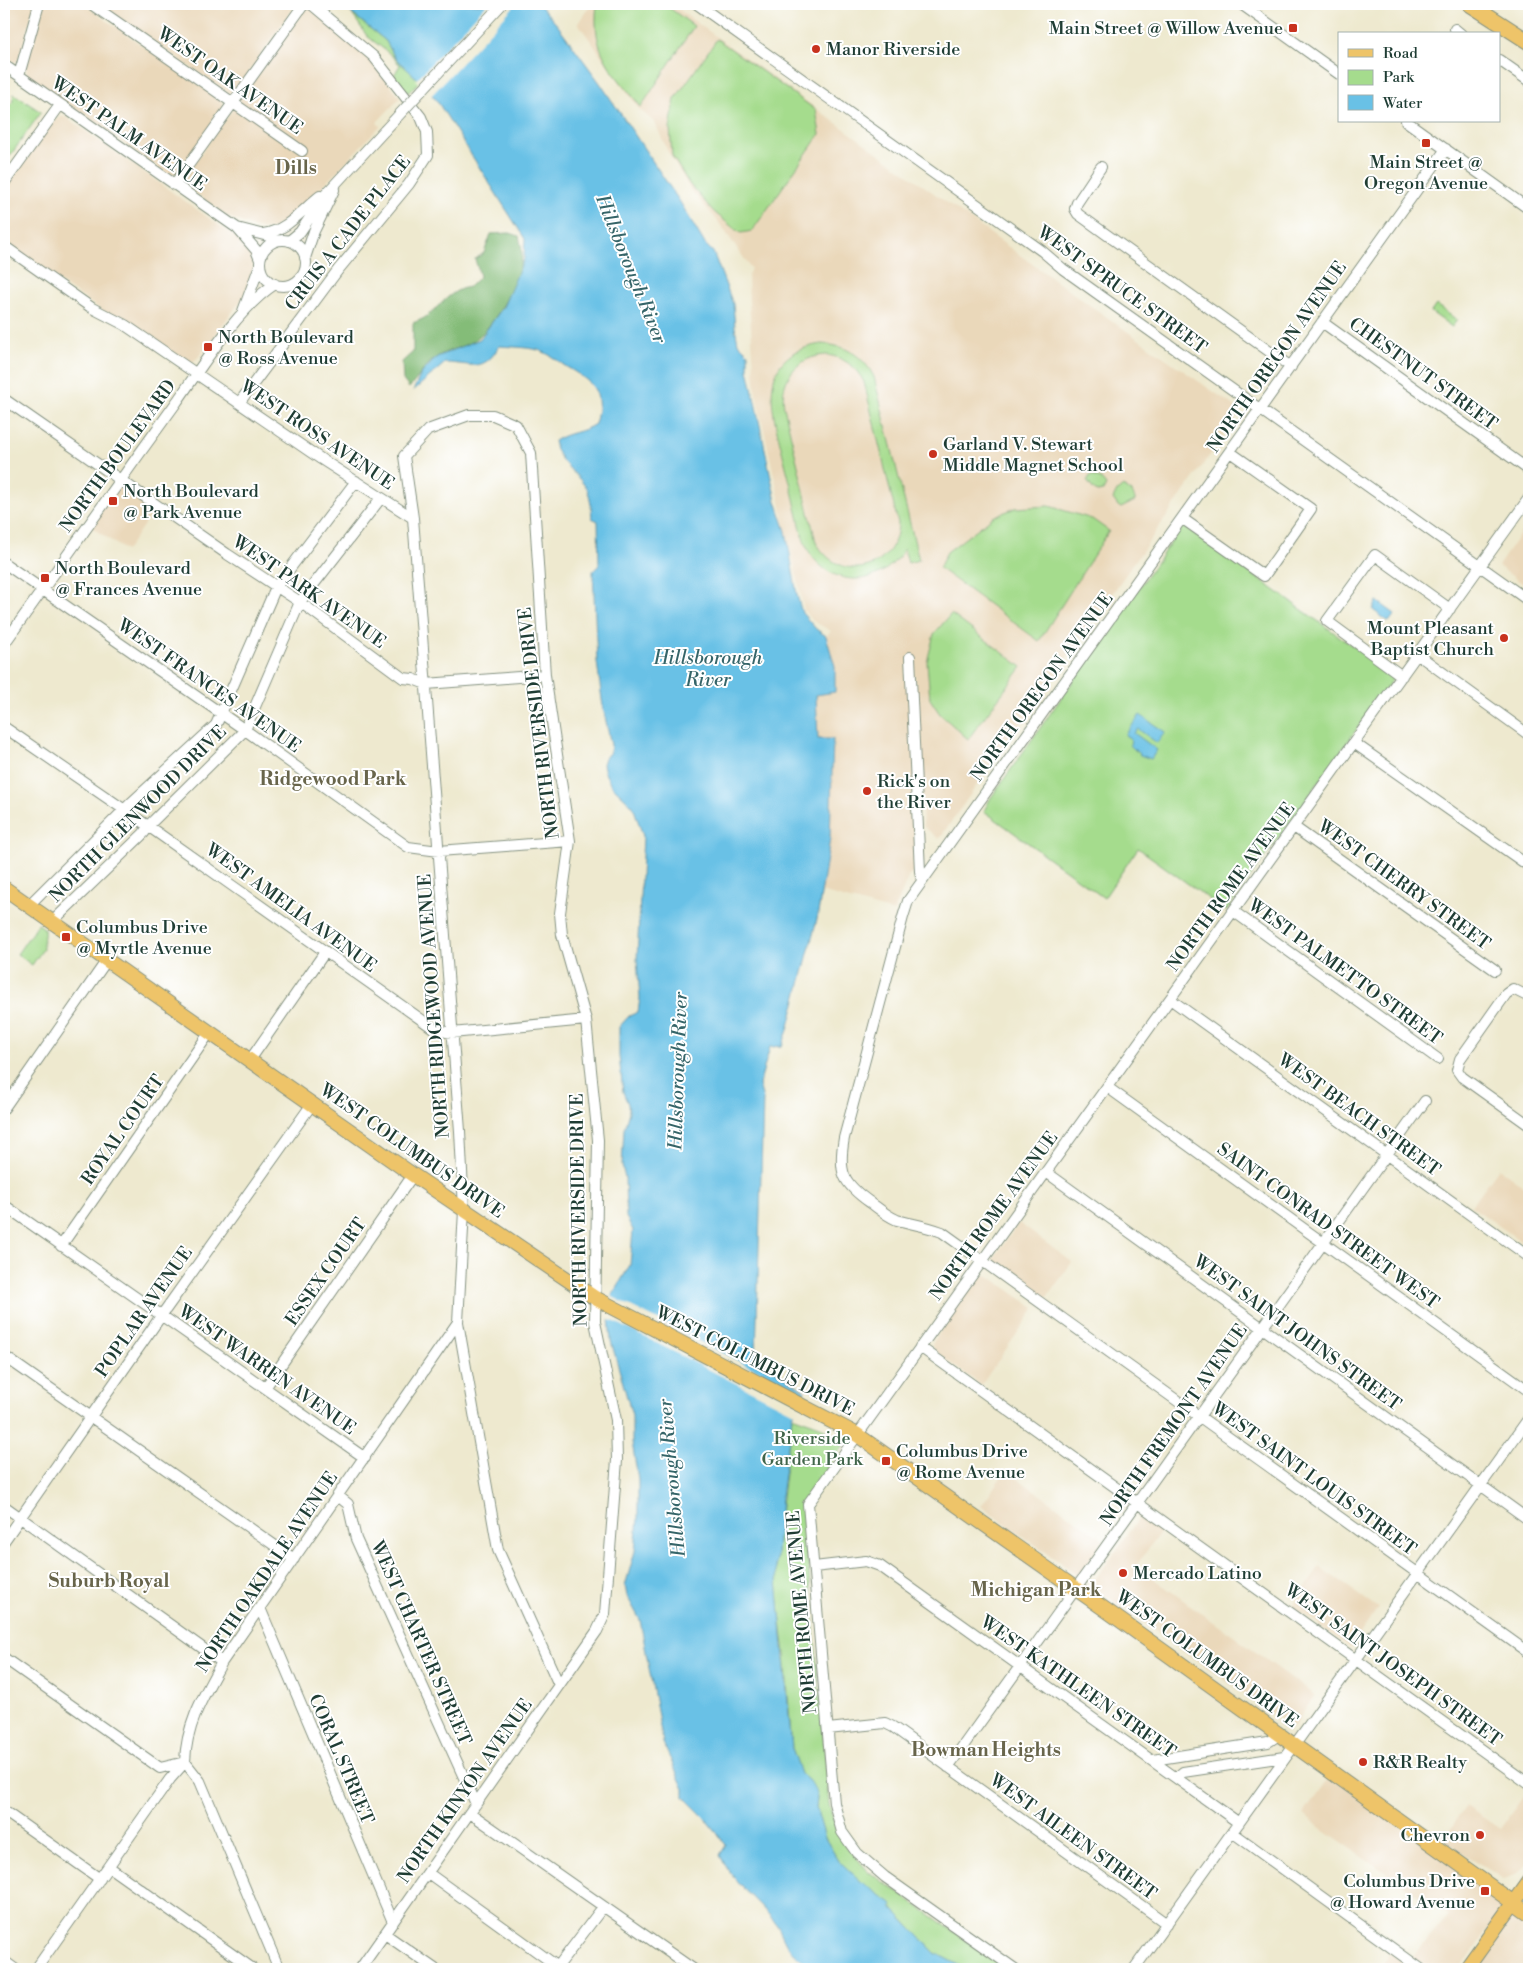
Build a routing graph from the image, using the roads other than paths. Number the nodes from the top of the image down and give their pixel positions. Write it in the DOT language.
graph roads {
  1 [pos="39,4"];
  2 [pos="91,4"];
  3 [pos="304,4"];
  4 [pos="311,4"];
  5 [pos="502,4"];
  6 [pos="697,4"];
  7 [pos="1241,4"];
  8 [pos="1470,4"];
  9 [pos="1529,42"];
  10 [pos="1500,61"];
  11 [pos="4,65"];
  12 [pos="1338,73"];
  13 [pos="19,75"];
  14 [pos="1529,81"];
  15 [pos="233,103"];
  16 [pos="60,105"];
  17 [pos="1407,122"];
  18 [pos="1446,149"];
  19 [pos="302,151"];
  20 [pos="1101,167"];
  21 [pos="4,183"];
  22 [pos="174,185"];
  23 [pos="336,185"];
  24 [pos="1529,209"];
  25 [pos="237,228"];
  26 [pos="263,234"];
  27 [pos="285,240"];
  28 [pos="4,246"];
  29 [pos="305,258"];
  30 [pos="260,263"];
  31 [pos="275,284"];
  32 [pos="243,313"];
  33 [pos="1322,322"];
  34 [pos="1291,367"];
  35 [pos="196,374"];
  36 [pos="4,398"];
  37 [pos="239,403"];
  38 [pos="1260,410"];
  39 [pos="469,415"];
  40 [pos="1230,452"];
  41 [pos="1529,470"];
  42 [pos="120,480"];
  43 [pos="356,481"];
  44 [pos="381,498"];
  45 [pos="1529,498"];
  46 [pos="413,518"];
  47 [pos="1183,519"];
  48 [pos="4,563"];
  49 [pos="1481,566"];
  50 [pos="276,587"];
  51 [pos="42,590"];
  52 [pos="1529,601"];
  53 [pos="300,602"];
  54 [pos="1450,609"];
  55 [pos="4,644"];
  56 [pos="1418,654"];
  57 [pos="910,657"];
  58 [pos="545,675"];
  59 [pos="1402,676"];
  60 [pos="426,684"];
  61 [pos="221,714"];
  62 [pos="4,727"];
  63 [pos="245,730"];
  64 [pos="1529,735"];
  65 [pos="1354,743"];
  66 [pos="124,810"];
  67 [pos="148,826"];
  68 [pos="1294,826"];
  69 [pos="570,841"];
  70 [pos="439,851"];
  71 [pos="1529,866"];
  72 [pos="922,881"];
  73 [pos="4,888"];
  74 [pos="29,906"];
  75 [pos="1233,911"];
  76 [pos="52,922"];
  77 [pos="325,952"];
  78 [pos="107,960"];
  79 [pos="1495,970"];
  80 [pos="1529,997"];
  81 [pos="1170,999"];
  82 [pos="586,1020"];
  83 [pos="210,1032"];
  84 [pos="452,1033"];
  85 [pos="1438,1059"];
  86 [pos="250,1060"];
  87 [pos="1107,1087"];
  88 [pos="1425,1101"];
  89 [pos="312,1104"];
  90 [pos="4,1108"];
  91 [pos="1529,1125"];
  92 [pos="1388,1155"];
  93 [pos="1046,1172"];
  94 [pos="413,1175"];
  95 [pos="4,1205"];
  96 [pos="464,1210"];
  97 [pos="1324,1243"];
  98 [pos="61,1246"];
  99 [pos="1529,1258"];
  100 [pos="982,1261"];
  101 [pos="594,1298"];
  102 [pos="161,1316"];
  103 [pos="458,1322"];
  104 [pos="1263,1328"];
  105 [pos="920,1347"];
  106 [pos="4,1356"];
  107 [pos="265,1388"];
  108 [pos="1529,1391"];
  109 [pos="90,1416"];
  110 [pos="1199,1416"];
  111 [pos="1529,1418"];
  112 [pos="856,1434"];
  113 [pos="365,1458"];
  114 [pos="1482,1486"];
  115 [pos="338,1496"];
  116 [pos="1139,1502"];
  117 [pos="4,1506"];
  118 [pos="20,1518"];
  119 [pos="1529,1520"];
  120 [pos="4,1541"];
  121 [pos="294,1559"];
  122 [pos="814,1567"];
  123 [pos="1418,1574"];
  124 [pos="1076,1588"];
  125 [pos="260,1608"];
  126 [pos="596,1631"];
  127 [pos="1529,1653"];
  128 [pos="4,1658"];
  129 [pos="1356,1659"];
  130 [pos="222,1662"];
  131 [pos="1022,1667"];
  132 [pos="559,1685"];
  133 [pos="828,1730"];
  134 [pos="1280,1734"];
  135 [pos="1294,1744"];
  136 [pos="1284,1757"];
  137 [pos="1153,1760"];
  138 [pos="185,1762"];
  139 [pos="948,1768"];
  140 [pos="1176,1777"];
  141 [pos="1529,1784"];
  142 [pos="476,1804"];
  143 [pos="4,1811"];
  144 [pos="470,1813"];
  145 [pos="1239,1823"];
  146 [pos="1232,1832"];
  147 [pos="109,1867"];
  148 [pos="428,1873"];
  149 [pos="100,1879"];
  150 [pos="1529,1881"];
  151 [pos="1512,1902"];
  152 [pos="603,1907"];
  153 [pos="1529,1914"];
  154 [pos="393,1922"];
  155 [pos="1167,1924"];
  156 [pos="385,1934"];
  157 [pos="4,1962"];
  158 [pos="558,1968"];
  159 [pos="15,1969"];
  160 [pos="36,1969"];
  161 [pos="253,1969"];
  162 [pos="279,1969"];
  163 [pos="360,1969"];
  164 [pos="435,1969"];
  165 [pos="693,1969"];
  166 [pos="1015,1969"];
  167 [pos="1134,1969"];
  168 [pos="1421,1969"];
  169 [pos="1466,1969"];
  1 -- 13 [label="street"];
  2 -- 15 [label="street, WEST OAK AVENUE"];
  3 -- 15 [label="street"];
  4 -- 37 [label="street, CRUIS A CADE PLACE"];
  5 -- 23 [label="street, bridge"];
  6 -- 38 [label="street, WEST SPRUCE STREET"];
  7 -- 12 [label="street"];
  8 -- 9 [label="highway"];
  10 -- 14 [label="street"];
  11 -- 13 [label="street, WEST PALM AVENUE"];
  13 -- 16 [label="street, WEST PALM AVENUE"];
  15 -- 19 [label="street, WEST OAK AVENUE"];
  15 -- 22 [label="street"];
  16 -- 21 [label="street"];
  16 -- 22 [label="street, WEST PALM AVENUE"];
  17 -- 18 [label="street"];
  18 -- 24 [label="street"];
  18 -- 33 [label="street, NORTH OREGON AVENUE"];
  20 -- 34 [label="street"];
  22 -- 25 [label="street, WEST PALM AVENUE"];
  23 -- 26 [label="street"];
  23 -- 27 [label="street"];
  23 -- 29 [label="street"];
  25 -- 26 [label="street, WEST PALM AVENUE"];
  25 -- 30 [label="street, WEST PALM AVENUE"];
  26 -- 27 [label="street, WEST PALM AVENUE"];
  27 -- 29 [label="street"];
  27 -- 30 [label="street"];
  28 -- 35 [label="street, WEST ROSS AVENUE"];
  29 -- 31 [label="street"];
  30 -- 31 [label="street"];
  30 -- 32 [label="street, NORTH BOULEVARD"];
  31 -- 32 [label="street, NORTH BOULEVARD"];
  32 -- 35 [label="street, NORTH BOULEVARD"];
  33 -- 34 [label="street, NORTH OREGON AVENUE"];
  33 -- 41 [label="street, CHESTNUT STREET"];
  34 -- 38 [label="street, NORTH OREGON AVENUE"];
  35 -- 37 [label="street, WEST ROSS AVENUE"];
  35 -- 42 [label="street, NORTH BOULEVARD"];
  36 -- 42 [label="street, WEST PARK AVENUE"];
  37 -- 43 [label="street, WEST ROSS AVENUE"];
  38 -- 40 [label="street, NORTH OREGON AVENUE"];
  38 -- 49 [label="street, WEST SPRUCE STREET"];
  39 -- 46 [label="street, NORTH RIDGEWOOD AVENUE"];
  39 -- 58 [label="street, NORTH RIVERSIDE DRIVE"];
  40 -- 47 [label="street, NORTH OREGON AVENUE"];
  40 -- 47 [label="street"];
  42 -- 50 [label="street, WEST PARK AVENUE"];
  42 -- 51 [label="street, NORTH BOULEVARD"];
  43 -- 44 [label="street, WEST ROSS AVENUE"];
  43 -- 50 [label="street, NORTH GLENWOOD DRIVE"];
  44 -- 46 [label="street, WEST ROSS AVENUE"];
  44 -- 53 [label="street, NORTH GLENWOOD DRIVE"];
  45 -- 49 [label="street, NORTH ROME AVENUE"];
  46 -- 60 [label="street, NORTH RIDGEWOOD AVENUE"];
  47 -- 72 [label="street, NORTH OREGON AVENUE"];
  48 -- 51 [label="street, WEST FRANCES AVENUE"];
  49 -- 52 [label="street, WEST SPRUCE STREET"];
  49 -- 54 [label="street, NORTH ROME AVENUE"];
  50 -- 53 [label="street, WEST PARK AVENUE"];
  50 -- 61 [label="street, NORTH GLENWOOD DRIVE"];
  51 -- 55 [label="street, NORTH BOULEVARD"];
  51 -- 61 [label="street, WEST FRANCES AVENUE"];
  53 -- 60 [label="street, WEST PARK AVENUE"];
  53 -- 63 [label="street, NORTH GLENWOOD DRIVE"];
  54 -- 56 [label="street, NORTH ROME AVENUE"];
  54 -- 59 [label="street"];
  56 -- 59 [label="street, NORTH ROME AVENUE"];
  56 -- 64 [label="street"];
  57 -- 72 [label="street"];
  58 -- 60 [label="street, WEST PARK AVENUE"];
  58 -- 69 [label="street, NORTH RIVERSIDE DRIVE"];
  59 -- 65 [label="street, NORTH ROME AVENUE"];
  60 -- 70 [label="street, NORTH RIDGEWOOD AVENUE"];
  61 -- 63 [label="street, WEST FRANCES AVENUE"];
  61 -- 66 [label="street, NORTH GLENWOOD DRIVE"];
  62 -- 66 [label="street, WEST AMELIA AVENUE"];
  63 -- 67 [label="street, NORTH GLENWOOD DRIVE"];
  63 -- 70 [label="street, WEST FRANCES AVENUE"];
  65 -- 68 [label="street, NORTH ROME AVENUE"];
  65 -- 71 [label="street"];
  66 -- 67 [label="street, WEST AMELIA AVENUE"];
  66 -- 74 [label="street, NORTH GLENWOOD DRIVE"];
  67 -- 76 [label="street, NORTH GLENWOOD DRIVE"];
  67 -- 77 [label="street, WEST AMELIA AVENUE"];
  68 -- 75 [label="street, NORTH ROME AVENUE"];
  68 -- 79 [label="street, WEST CHERRY STREET"];
  69 -- 70 [label="street, WEST FRANCES AVENUE"];
  69 -- 82 [label="street, NORTH RIVERSIDE DRIVE"];
  70 -- 84 [label="street, NORTH RIDGEWOOD AVENUE"];
  72 -- 100 [label="street, NORTH OREGON AVENUE"];
  73 -- 74 [label="main road, WEST COLUMBUS DRIVE"];
  74 -- 76 [label="main road, WEST COLUMBUS DRIVE"];
  75 -- 81 [label="street, NORTH ROME AVENUE"];
  75 -- 85 [label="street, WEST PALMETTO STREET"];
  76 -- 78 [label="main road, WEST COLUMBUS DRIVE"];
  77 -- 84 [label="street, WEST AMELIA AVENUE"];
  77 -- 86 [label="street"];
  78 -- 83 [label="main road, WEST COLUMBUS DRIVE"];
  78 -- 90 [label="street"];
  80 -- 91 [label="street"];
  81 -- 87 [label="street, NORTH ROME AVENUE"];
  81 -- 92 [label="street, WEST BEACH STREET"];
  82 -- 84 [label="street, WEST AMELIA AVENUE"];
  82 -- 101 [label="street, NORTH RIVERSIDE DRIVE"];
  83 -- 86 [label="main road, WEST COLUMBUS DRIVE"];
  83 -- 98 [label="street, ROYAL COURT"];
  84 -- 96 [label="street, NORTH RIDGEWOOD AVENUE"];
  86 -- 89 [label="main road, WEST COLUMBUS DRIVE"];
  87 -- 93 [label="street, NORTH ROME AVENUE"];
  87 -- 97 [label="street, SAINT CONRAD STREET WEST"];
  88 -- 92 [label="street, NORTH FREMONT AVENUE"];
  89 -- 94 [label="main road, WEST COLUMBUS DRIVE"];
  89 -- 102 [label="street, POPLAR AVENUE"];
  92 -- 97 [label="street, NORTH FREMONT AVENUE"];
  92 -- 99 [label="street, WEST BEACH STREET"];
  93 -- 100 [label="street, NORTH ROME AVENUE"];
  93 -- 104 [label="street, WEST SAINT JOHNS STREET"];
  94 -- 96 [label="main road, WEST COLUMBUS DRIVE"];
  94 -- 107 [label="street, ESSEX COURT"];
  95 -- 98 [label="street, WEST WARREN AVENUE"];
  96 -- 101 [label="main road, WEST COLUMBUS DRIVE"];
  96 -- 103 [label="street, NORTH RIDGEWOOD AVENUE"];
  97 -- 104 [label="street, NORTH FREMONT AVENUE"];
  97 -- 108 [label="street, SAINT CONRAD STREET WEST"];
  98 -- 102 [label="street, WEST WARREN AVENUE"];
  100 -- 105 [label="street, NORTH ROME AVENUE"];
  100 -- 110 [label="street, WEST SAINT LOUIS STREET"];
  101 -- 112 [label="main road, WEST COLUMBUS DRIVE"];
  101 -- 126 [label="street, NORTH RIVERSIDE DRIVE"];
  102 -- 107 [label="street, WEST WARREN AVENUE"];
  102 -- 109 [label="street, POPLAR AVENUE"];
  103 -- 113 [label="street, NORTH OAKDALE AVENUE"];
  103 -- 132 [label="street, NORTH RIDGEWOOD AVENUE"];
  104 -- 110 [label="street, NORTH FREMONT AVENUE"];
  104 -- 114 [label="street, WEST SAINT JOHNS STREET"];
  105 -- 112 [label="street, NORTH ROME AVENUE"];
  105 -- 116 [label="street, WEST SAINT JOSEPH STREET"];
  106 -- 109 [label="street"];
  107 -- 113 [label="street, WEST WARREN AVENUE"];
  109 -- 118 [label="street, POPLAR AVENUE"];
  109 -- 121 [label="street"];
  110 -- 116 [label="street, NORTH FREMONT AVENUE"];
  110 -- 123 [label="street, WEST SAINT LOUIS STREET"];
  111 -- 114 [label="street"];
  112 -- 122 [label="street, NORTH ROME AVENUE"];
  112 -- 124 [label="main road, WEST COLUMBUS DRIVE"];
  113 -- 115 [label="street, NORTH OAKDALE AVENUE"];
  114 -- 119 [label="street, WEST SAINT JOHNS STREET"];
  114 -- 123 [label="street"];
  115 -- 121 [label="street, NORTH OAKDALE AVENUE"];
  115 -- 142 [label="street, WEST CHARTER STREET"];
  116 -- 124 [label="street, NORTH FREMONT AVENUE"];
  116 -- 129 [label="street, WEST SAINT JOSEPH STREET"];
  117 -- 118 [label="street"];
  118 -- 120 [label="street, POPLAR AVENUE"];
  118 -- 130 [label="street"];
  121 -- 125 [label="street, NORTH OAKDALE AVENUE"];
  122 -- 131 [label="street, WEST KATHLEEN STREET"];
  122 -- 133 [label="street, NORTH ROME AVENUE"];
  123 -- 127 [label="street, WEST SAINT LOUIS STREET"];
  123 -- 129 [label="street"];
  124 -- 131 [label="street, NORTH FREMONT AVENUE"];
  124 -- 134 [label="main road, WEST COLUMBUS DRIVE"];
  125 -- 130 [label="street, NORTH OAKDALE AVENUE"];
  125 -- 154 [label="street, CORAL STREET"];
  126 -- 132 [label="street, NORTH KINYON AVENUE"];
  128 -- 138 [label="street"];
  129 -- 135 [label="street"];
  129 -- 141 [label="street, WEST SAINT JOSEPH STREET"];
  130 -- 138 [label="street, NORTH OAKDALE AVENUE"];
  131 -- 137 [label="street, WEST KATHLEEN STREET"];
  131 -- 139 [label="street, NORTH FREMONT AVENUE"];
  132 -- 142 [label="street, NORTH KINYON AVENUE"];
  133 -- 139 [label="street, WEST AILEEN STREET"];
  133 -- 166 [label="street, NORTH ROME AVENUE"];
  134 -- 135 [label="main road, WEST COLUMBUS DRIVE"];
  134 -- 137 [label="street"];
  135 -- 136 [label="street"];
  135 -- 151 [label="main road, WEST COLUMBUS DRIVE"];
  136 -- 140 [label="street"];
  136 -- 145 [label="street"];
  137 -- 140 [label="street, WEST KATHLEEN STREET"];
  138 -- 147 [label="street"];
  138 -- 162 [label="street"];
  139 -- 155 [label="street, WEST AILEEN STREET"];
  140 -- 145 [label="street, WEST KATHLEEN STREET"];
  142 -- 144 [label="street, NORTH KINYON AVENUE"];
  143 -- 149 [label="street"];
  144 -- 148 [label="street, NORTH KINYON AVENUE"];
  144 -- 152 [label="street"];
  145 -- 146 [label="street"];
  146 -- 155 [label="street"];
  146 -- 168 [label="street"];
  147 -- 149 [label="street"];
  147 -- 161 [label="street"];
  148 -- 154 [label="street, NORTH KINYON AVENUE"];
  148 -- 158 [label="street"];
  149 -- 160 [label="street"];
  150 -- 151 [label="main road"];
  151 -- 153 [label="main road, WEST COLUMBUS DRIVE"];
  151 -- 169 [label="main road"];
  152 -- 158 [label="street"];
  152 -- 165 [label="street"];
  154 -- 156 [label="street, NORTH KINYON AVENUE"];
  155 -- 167 [label="street"];
  156 -- 163 [label="street, NORTH KINYON AVENUE"];
  156 -- 164 [label="street"];
  157 -- 159 [label="street"];
}
